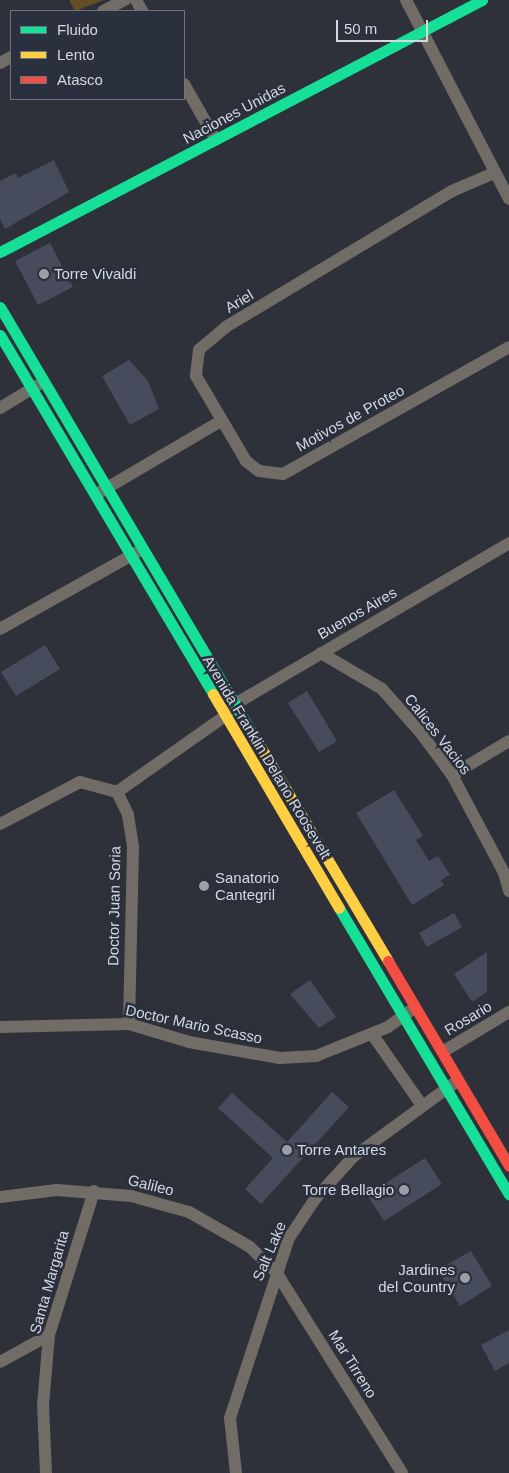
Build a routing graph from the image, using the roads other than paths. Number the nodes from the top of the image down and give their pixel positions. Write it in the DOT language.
graph roads {
  1 [pos="125,0"];
  2 [pos="406,0"];
  3 [pos="482,0"];
  4 [pos="105,10"];
  5 [pos="422,32"];
  6 [pos="185,86"];
  7 [pos="216,140"];
  8 [pos="494,173"];
  9 [pos="509,199"];
  10 [pos="0,252"];
  11 [pos="0,307"];
  12 [pos="0,335"];
  13 [pos="509,347"];
  14 [pos="44,381"];
  15 [pos="31,390"];
  16 [pos="0,408"];
  17 [pos="221,421"];
  18 [pos="107,487"];
  19 [pos="94,496"];
  20 [pos="509,543"];
  21 [pos="142,550"];
  22 [pos="130,555"];
  23 [pos="0,629"];
  24 [pos="321,653"];
  25 [pos="235,704"];
  26 [pos="225,716"];
  27 [pos="509,741"];
  28 [pos="452,775"];
  29 [pos="117,792"];
  30 [pos="0,824"];
  31 [pos="509,892"];
  32 [pos="416,1006"];
  33 [pos="509,1012"];
  34 [pos="403,1017"];
  35 [pos="129,1024"];
  36 [pos="0,1027"];
  37 [pos="372,1034"];
  38 [pos="444,1051"];
  39 [pos="460,1080"];
  40 [pos="446,1089"];
  41 [pos="421,1104"];
  42 [pos="509,1166"];
  43 [pos="94,1191"];
  44 [pos="509,1194"];
  45 [pos="0,1197"];
  46 [pos="276,1272"];
  47 [pos="49,1335"];
  48 [pos="0,1362"];
  49 [pos="46,1473"];
  50 [pos="236,1473"];
  51 [pos="402,1473"];
  1 -- 4 [label="street"];
  2 -- 5 [label="street"];
  3 -- 5 [label="main road, Naciones Unidas"];
  5 -- 7 [label="main road, Naciones Unidas"];
  5 -- 8 [label="street"];
  6 -- 7 [label="street"];
  7 -- 10 [label="main road, Naciones Unidas"];
  8 -- 9 [label="street"];
  8 -- 17 [label="street, Ariel"];
  11 -- 14 [label="main road, Avenida Franklin Delano Roosevelt"];
  12 -- 15 [label="main road, Avenida Franklin Delano Roosevelt"];
  13 -- 17 [label="street, Motivos de Proteo"];
  14 -- 15 [label="street"];
  14 -- 18 [label="main road, Avenida Franklin Delano Roosevelt"];
  15 -- 16 [label="street"];
  15 -- 19 [label="main road, Avenida Franklin Delano Roosevelt"];
  17 -- 18 [label="street"];
  18 -- 19 [label="street"];
  18 -- 21 [label="main road, Avenida Franklin Delano Roosevelt"];
  19 -- 22 [label="main road, Avenida Franklin Delano Roosevelt"];
  20 -- 24 [label="street, Buenos Aires"];
  21 -- 22 [label="street"];
  21 -- 25 [label="main road, Avenida Franklin Delano Roosevelt"];
  22 -- 23 [label="street"];
  22 -- 26 [label="main road, Avenida Franklin Delano Roosevelt"];
  24 -- 25 [label="street, Buenos Aires"];
  24 -- 28 [label="street, Calices Vacios"];
  25 -- 26 [label="street, Buenos Aires"];
  25 -- 32 [label="main road, Avenida Franklin Delano Roosevelt"];
  26 -- 29 [label="street, Buenos Aires"];
  26 -- 34 [label="main road, Avenida Franklin Delano Roosevelt"];
  27 -- 28 [label="street"];
  28 -- 31 [label="street, Calices Vacios"];
  29 -- 30 [label="street"];
  29 -- 35 [label="street, Doctor Juan Soria"];
  32 -- 34 [label="street, Doctor Mario Scasso"];
  32 -- 38 [label="main road, Avenida Franklin Delano Roosevelt"];
  33 -- 38 [label="street, Rosario"];
  34 -- 37 [label="street, Doctor Mario Scasso"];
  34 -- 40 [label="main road, Avenida Franklin Delano Roosevelt"];
  35 -- 36 [label="street, Doctor Mario Scasso"];
  35 -- 37 [label="street, Doctor Mario Scasso"];
  37 -- 41 [label="street"];
  38 -- 39 [label="main road, Avenida Franklin Delano Roosevelt"];
  39 -- 40 [label="street, Salt Lake"];
  39 -- 42 [label="main road, Avenida Franklin Delano Roosevelt"];
  40 -- 41 [label="street, Salt Lake"];
  40 -- 44 [label="main road, Avenida Franklin Delano Roosevelt"];
  41 -- 46 [label="street, Salt Lake"];
  43 -- 45 [label="street, Galileo"];
  43 -- 46 [label="street, Galileo"];
  43 -- 47 [label="street, Santa Margarita"];
  46 -- 50 [label="street, Salt Lake"];
  46 -- 51 [label="street, Mar Tirreno"];
  47 -- 48 [label="street"];
  47 -- 49 [label="street, Santa Margarita"];
}
